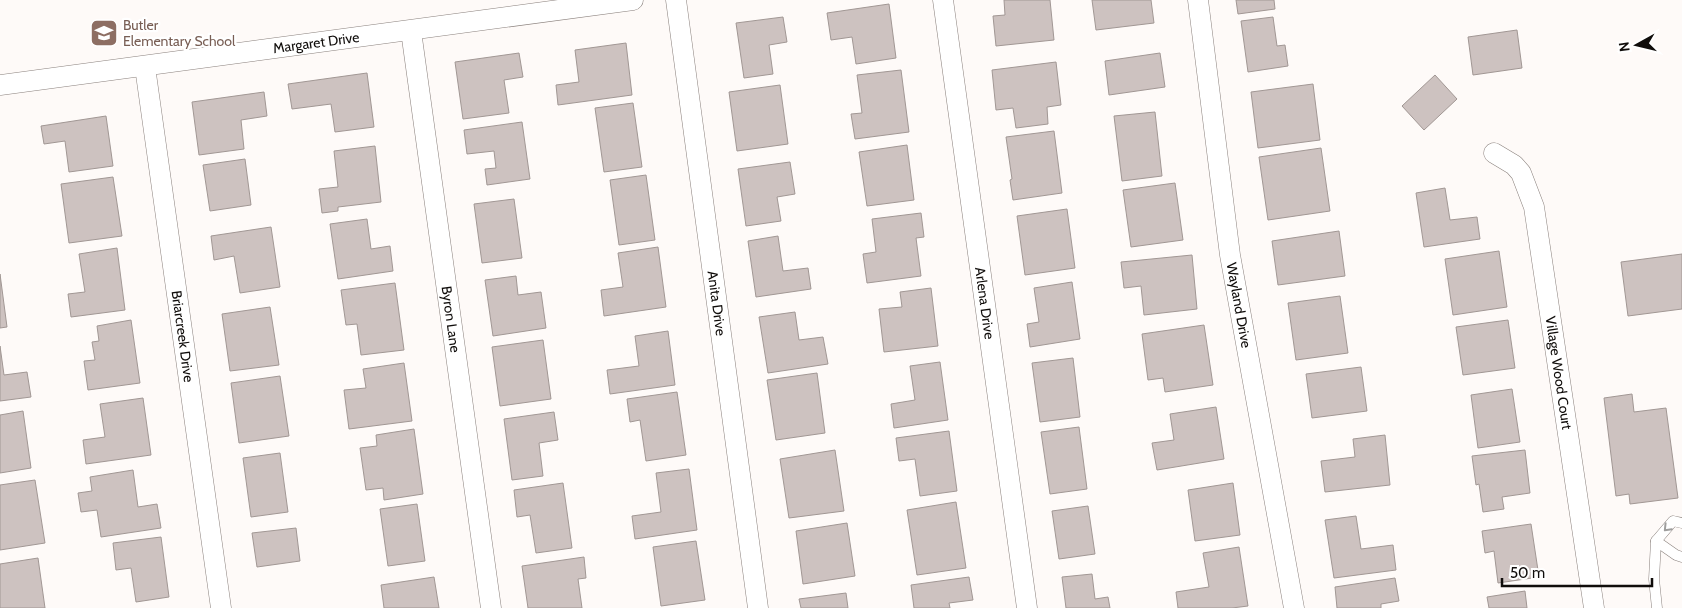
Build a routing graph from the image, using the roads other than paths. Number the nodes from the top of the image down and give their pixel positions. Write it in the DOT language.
graph roads {
  1 [pos="632,0"];
  2 [pos="676,0"];
  3 [pos="943,0"];
  4 [pos="1198,0"];
  5 [pos="411,31"];
  6 [pos="145,67"];
  7 [pos="0,85"];
  8 [pos="1494,153"];
  9 [pos="1682,523"];
  10 [pos="1656,541"];
  11 [pos="1682,557"];
  12 [pos="221,608"];
  13 [pos="491,608"];
  14 [pos="758,608"];
  15 [pos="1027,608"];
  16 [pos="1294,608"];
  17 [pos="1594,608"];
  18 [pos="1657,608"];
  1 -- 5 [label="street, Margaret Drive"];
  2 -- 14 [label="street, Anita Drive"];
  3 -- 15 [label="street, Arlena Drive"];
  4 -- 16 [label="street, Wayland Drive"];
  5 -- 6 [label="street, Margaret Drive"];
  5 -- 13 [label="street, Byron Lane"];
  6 -- 7 [label="street, Margaret Drive"];
  6 -- 12 [label="street, Briarcreek Drive"];
  8 -- 17 [label="street, Village Wood Court"];
  9 -- 10 [label="lane, one-way"];
  10 -- 11 [label="lane"];
  10 -- 18 [label="lane"];
}
